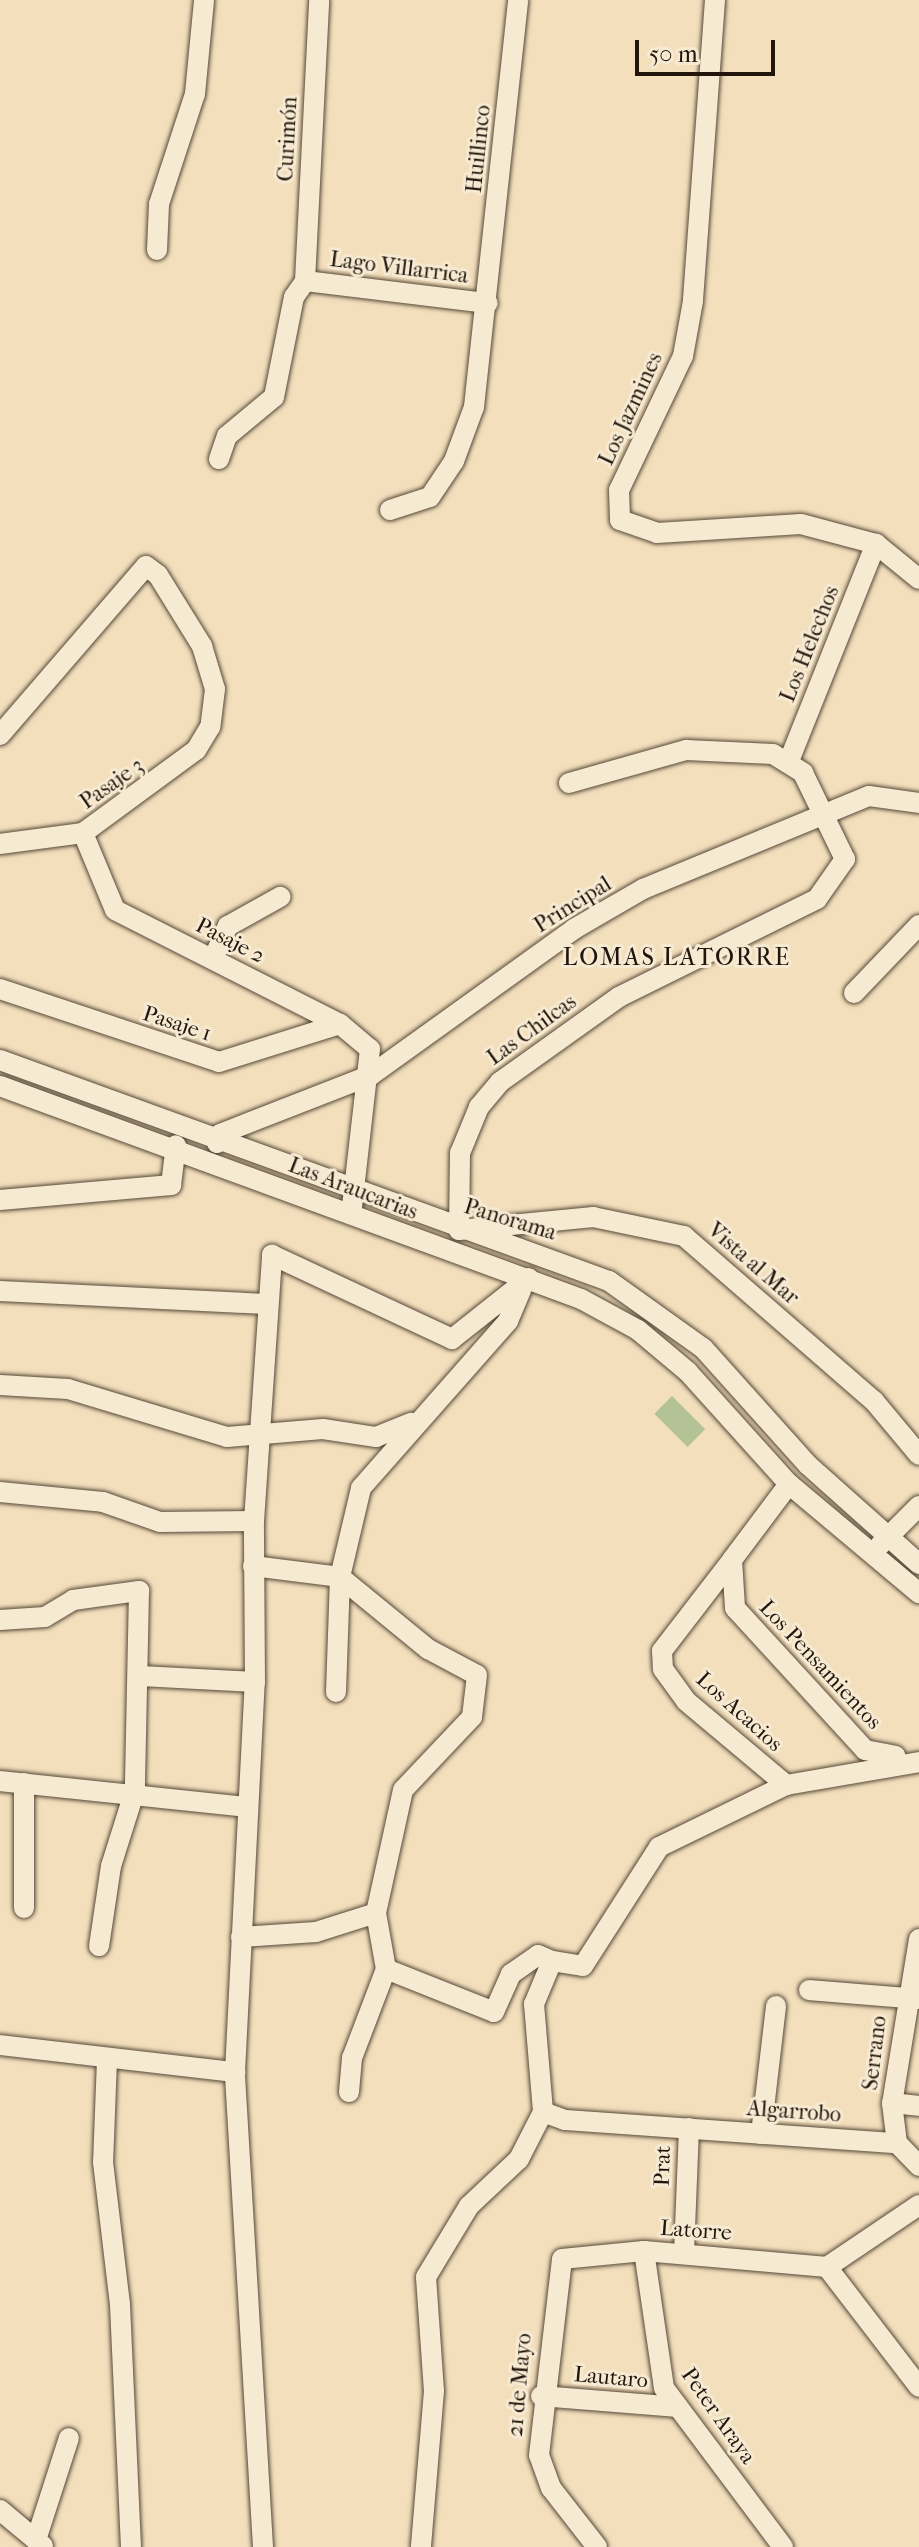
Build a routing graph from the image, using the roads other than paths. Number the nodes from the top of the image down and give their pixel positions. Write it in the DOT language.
graph roads {
  1 [pos="204,0"];
  2 [pos="319,0"];
  3 [pos="518,0"];
  4 [pos="715,0"];
  5 [pos="157,250"];
  6 [pos="305,281"];
  7 [pos="488,303"];
  8 [pos="219,459"];
  9 [pos="390,510"];
  10 [pos="876,544"];
  11 [pos="919,579"];
  12 [pos="0,735"];
  13 [pos="789,761"];
  14 [pos="569,783"];
  15 [pos="919,803"];
  16 [pos="824,819"];
  17 [pos="83,833"];
  18 [pos="0,844"];
  19 [pos="280,897"];
  20 [pos="919,925"];
  21 [pos="214,957"];
  22 [pos="0,989"];
  23 [pos="854,993"];
  24 [pos="340,1024"];
  25 [pos="0,1060"];
  26 [pos="371,1075"];
  27 [pos="0,1086"];
  28 [pos="217,1143"];
  29 [pos="176,1145"];
  30 [pos="356,1194"];
  31 [pos="0,1200"];
  32 [pos="350,1215"];
  33 [pos="459,1230"];
  34 [pos="525,1284"];
  35 [pos="0,1291"];
  36 [pos="266,1304"];
  37 [pos="0,1385"];
  38 [pos="422,1417"];
  39 [pos="259,1435"];
  40 [pos="919,1455"];
  41 [pos="789,1484"];
  42 [pos="0,1492"];
  43 [pos="919,1506"];
  44 [pos="254,1521"];
  45 [pos="886,1536"];
  46 [pos="872,1557"];
  47 [pos="732,1560"];
  48 [pos="919,1564"];
  49 [pos="253,1566"];
  50 [pos="340,1577"];
  51 [pos="919,1593"];
  52 [pos="0,1620"];
  53 [pos="141,1676"];
  54 [pos="255,1682"];
  55 [pos="336,1692"];
  56 [pos="919,1761"];
  57 [pos="0,1781"];
  58 [pos="24,1783"];
  59 [pos="786,1785"];
  60 [pos="135,1790"];
  61 [pos="248,1807"];
  62 [pos="24,1908"];
  63 [pos="376,1913"];
  64 [pos="241,1937"];
  65 [pos="919,1939"];
  66 [pos="99,1946"];
  67 [pos="552,1961"];
  68 [pos="386,1969"];
  69 [pos="809,1990"];
  70 [pos="913,1998"];
  71 [pos="776,2006"];
  72 [pos="0,2045"];
  73 [pos="107,2060"];
  74 [pos="235,2072"];
  75 [pos="349,2092"];
  76 [pos="892,2103"];
  77 [pos="919,2106"];
  78 [pos="543,2112"];
  79 [pos="689,2128"];
  80 [pos="761,2134"];
  81 [pos="897,2143"];
  82 [pos="919,2166"];
  83 [pos="919,2205"];
  84 [pos="644,2251"];
  85 [pos="684,2253"];
  86 [pos="562,2259"];
  87 [pos="827,2267"];
  88 [pos="919,2387"];
  89 [pos="541,2396"];
  90 [pos="678,2407"];
  91 [pos="69,2438"];
  92 [pos="0,2510"];
  93 [pos="40,2544"];
  94 [pos="131,2547"];
  95 [pos="263,2547"];
  96 [pos="421,2547"];
  97 [pos="597,2547"];
  98 [pos="783,2547"];
  1 -- 5 [label="street"];
  2 -- 6 [label="street, Curimón"];
  3 -- 7 [label="street, Huillinco"];
  4 -- 10 [label="street, Los Jazmines"];
  6 -- 7 [label="street, Lago Villarrica"];
  6 -- 8 [label="street, Curimón"];
  7 -- 9 [label="street, Huillinco"];
  10 -- 11 [label="street, Los Jazmines"];
  10 -- 13 [label="street, Los Helechos"];
  12 -- 17 [label="street, Pasaje 3"];
  13 -- 14 [label="street"];
  13 -- 16 [label="street"];
  15 -- 16 [label="street, Principal"];
  16 -- 26 [label="street, Principal"];
  16 -- 33 [label="street, Las Chilcas"];
  17 -- 18 [label="street, Pasaje 3"];
  17 -- 21 [label="street, Pasaje 2"];
  19 -- 21 [label="street"];
  20 -- 23 [label="street"];
  21 -- 24 [label="street, Pasaje 2"];
  22 -- 24 [label="street, Pasaje 1"];
  24 -- 26 [label="street, Pasaje 2"];
  25 -- 28 [label="street, Panorama"];
  26 -- 28 [label="street, Principal"];
  26 -- 30 [label="street"];
  27 -- 29 [label="street, Las Araucarias"];
  28 -- 30 [label="street, Panorama"];
  29 -- 31 [label="street"];
  29 -- 32 [label="street, Las Araucarias"];
  30 -- 32 [label="street"];
  30 -- 33 [label="street, Panorama"];
  32 -- 34 [label="street, Las Araucarias"];
  33 -- 40 [label="street, Vista al Mar"];
  33 -- 45 [label="street, Panorama"];
  34 -- 36 [label="street"];
  34 -- 38 [label="street"];
  34 -- 41 [label="street, Las Araucarias"];
  35 -- 36 [label="street"];
  36 -- 39 [label="street"];
  37 -- 39 [label="street"];
  38 -- 39 [label="street"];
  38 -- 50 [label="street"];
  39 -- 44 [label="street"];
  41 -- 46 [label="street, Las Araucarias"];
  41 -- 47 [label="street"];
  42 -- 44 [label="street"];
  43 -- 45 [label="street"];
  44 -- 49 [label="street"];
  45 -- 46 [label="street"];
  45 -- 48 [label="street, Panorama"];
  46 -- 51 [label="street, Las Araucarias"];
  47 -- 56 [label="street, Los Pensamientos"];
  47 -- 59 [label="street, Los Acacios"];
  49 -- 50 [label="street"];
  49 -- 54 [label="street"];
  50 -- 55 [label="street"];
  50 -- 63 [label="street"];
  52 -- 53 [label="street"];
  53 -- 54 [label="street"];
  53 -- 60 [label="street"];
  54 -- 61 [label="street"];
  56 -- 59 [label="street, Los Acacios"];
  57 -- 58 [label="street"];
  58 -- 60 [label="street"];
  58 -- 62 [label="street"];
  59 -- 67 [label="street"];
  60 -- 61 [label="street"];
  60 -- 66 [label="street"];
  61 -- 64 [label="street"];
  63 -- 64 [label="street"];
  63 -- 68 [label="street"];
  64 -- 74 [label="street"];
  65 -- 70 [label="street, Serrano"];
  67 -- 68 [label="street"];
  67 -- 78 [label="street"];
  68 -- 75 [label="street"];
  69 -- 70 [label="street"];
  70 -- 76 [label="street, Serrano"];
  71 -- 80 [label="street"];
  72 -- 73 [label="street"];
  73 -- 74 [label="street"];
  73 -- 94 [label="street"];
  74 -- 95 [label="street"];
  76 -- 77 [label="street"];
  76 -- 81 [label="street, Serrano"];
  78 -- 79 [label="street, Algarrobo"];
  78 -- 96 [label="street"];
  79 -- 80 [label="street, Algarrobo"];
  79 -- 85 [label="street, Prat"];
  80 -- 81 [label="street, Algarrobo"];
  81 -- 82 [label="street"];
  83 -- 87 [label="street"];
  84 -- 85 [label="street, Latorre"];
  84 -- 86 [label="street, Latorre"];
  84 -- 90 [label="street, Peter Araya"];
  85 -- 87 [label="street, Latorre"];
  86 -- 89 [label="street, 21 de Mayo"];
  87 -- 88 [label="street"];
  89 -- 90 [label="street, Lautaro"];
  89 -- 97 [label="street, 21 de Mayo"];
  90 -- 98 [label="street, Peter Araya"];
  91 -- 93 [label="street"];
  92 -- 93 [label="street"];
}
